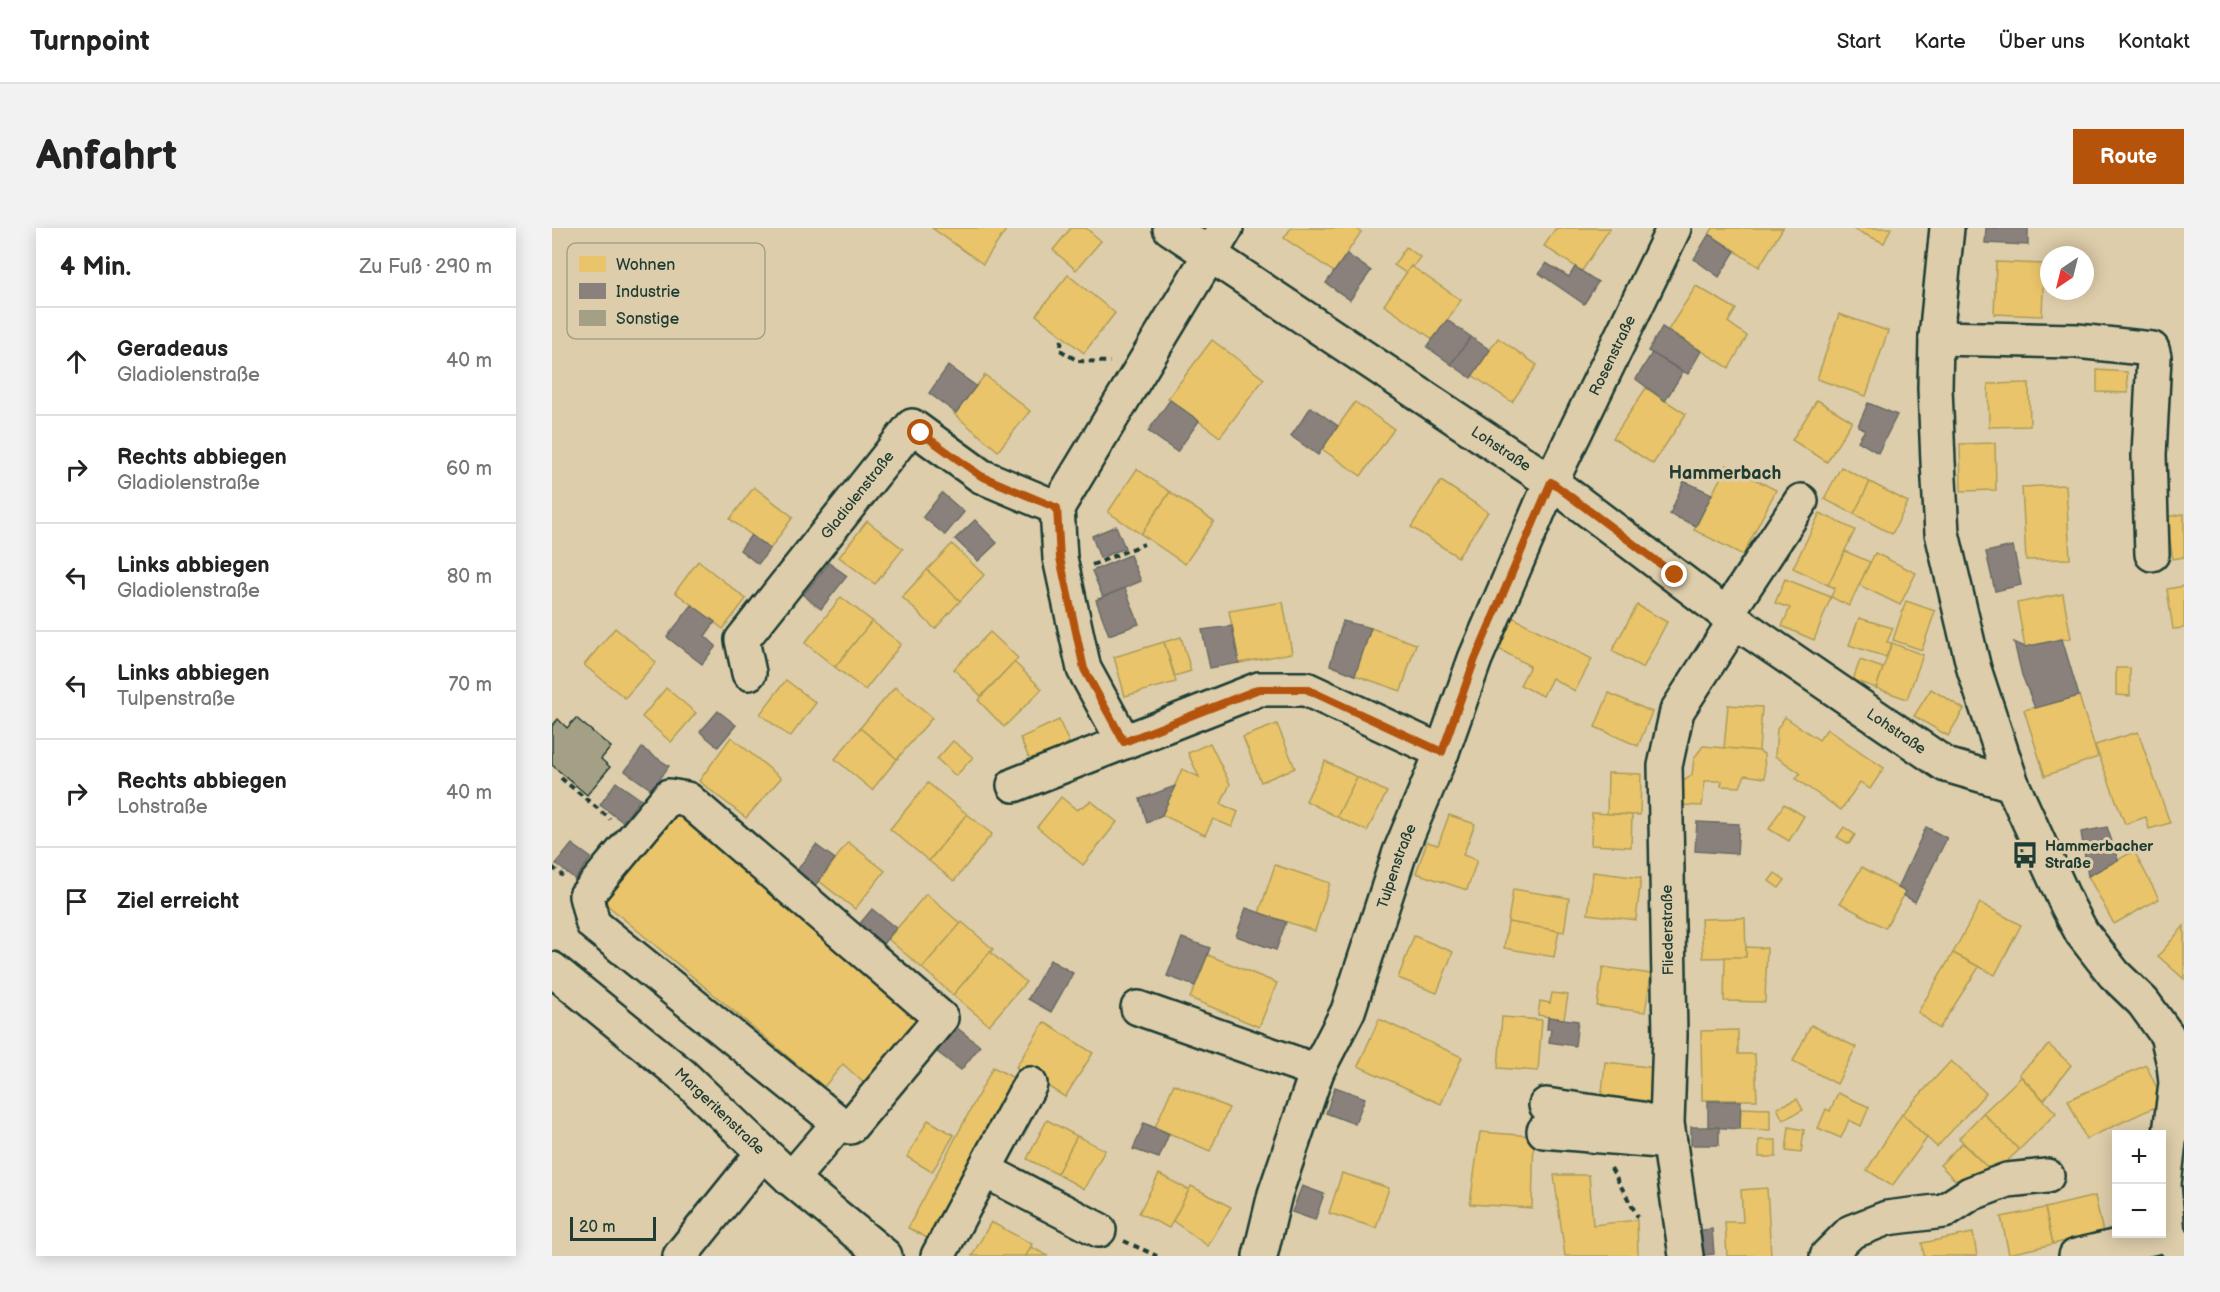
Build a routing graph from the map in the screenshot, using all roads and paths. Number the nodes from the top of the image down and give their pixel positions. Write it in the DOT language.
graph roads {
  1 [pos="1170,228"];
  2 [pos="1226,228"];
  3 [pos="1674,228"];
  4 [pos="1947,228"];
  5 [pos="1209,256"];
  6 [pos="1936,338"];
  7 [pos="1062,340"];
  8 [pos="1147,360"];
  9 [pos="1551,482"];
  10 [pos="1801,501"];
  11 [pos="1057,508"];
  12 [pos="1143,544"];
  13 [pos="2152,554"];
  14 [pos="1063,575"];
  15 [pos="1731,618"];
  16 [pos="749,673"];
  17 [pos="1124,742"];
  18 [pos="1442,752"];
  19 [pos="561,778"];
  20 [pos="2012,784"];
  21 [pos="1014,785"];
  22 [pos="634,839"];
  23 [pos="552,969"];
  24 [pos="1138,1008"];
  25 [pos="2179,1064"];
  26 [pos="1317,1071"];
  27 [pos="1030,1084"];
  28 [pos="839,1123"];
  29 [pos="1669,1132"];
  30 [pos="1593,1136"];
  31 [pos="763,1153"];
  32 [pos="984,1170"];
  33 [pos="2047,1176"];
  34 [pos="791,1179"];
  35 [pos="1638,1217"];
  36 [pos="1099,1230"];
  37 [pos="2176,1244"];
  38 [pos="680,1256"];
  39 [pos="885,1256"];
  40 [pos="938,1256"];
  41 [pos="1260,1256"];
  42 [pos="1686,1256"];
  43 [pos="1827,1256"];
  44 [pos="2076,1256"];
  1 -- 5 [label="street, Lohstraße"];
  2 -- 5 [label="street"];
  3 -- 9 [label="street, Rosenstraße"];
  4 -- 6 [label="street"];
  5 -- 8 [label="street"];
  5 -- 9 [label="street, Lohstraße"];
  6 -- 13 [label="street"];
  6 -- 20 [label="street"];
  7 -- 8 [label="path"];
  8 -- 11 [label="street"];
  9 -- 15 [label="street, Lohstraße"];
  9 -- 18 [label="street, Tulpenstraße"];
  10 -- 15 [label="street, Fliederstraße"];
  11 -- 14 [label="street"];
  11 -- 16 [label="street, Gladiolenstraße"];
  12 -- 14 [label="path"];
  14 -- 17 [label="street"];
  15 -- 20 [label="street, Lohstraße"];
  15 -- 29 [label="street, Fliederstraße"];
  17 -- 18 [label="street"];
  17 -- 21 [label="street"];
  18 -- 26 [label="street, Tulpenstraße"];
  19 -- 22 [label="path"];
  20 -- 25 [label="street"];
  22 -- 28 [label="street"];
  22 -- 28 [label="street"];
  23 -- 31 [label="street, Margeritenstraße"];
  24 -- 26 [label="street"];
  25 -- 37 [label="street"];
  26 -- 41 [label="street, Tulpenstraße"];
  27 -- 32 [label="street"];
  28 -- 34 [label="street"];
  29 -- 30 [label="street"];
  29 -- 30 [label="street"];
  29 -- 42 [label="street, Fliederstraße"];
  30 -- 35 [label="path"];
  31 -- 34 [label="street, Margeritenstraße"];
  31 -- 38 [label="street"];
  32 -- 36 [label="street"];
  32 -- 40 [label="street"];
  33 -- 43 [label="street"];
  34 -- 39 [label="street, Margeritenstraße"];
  37 -- 44 [label="street"];
}
